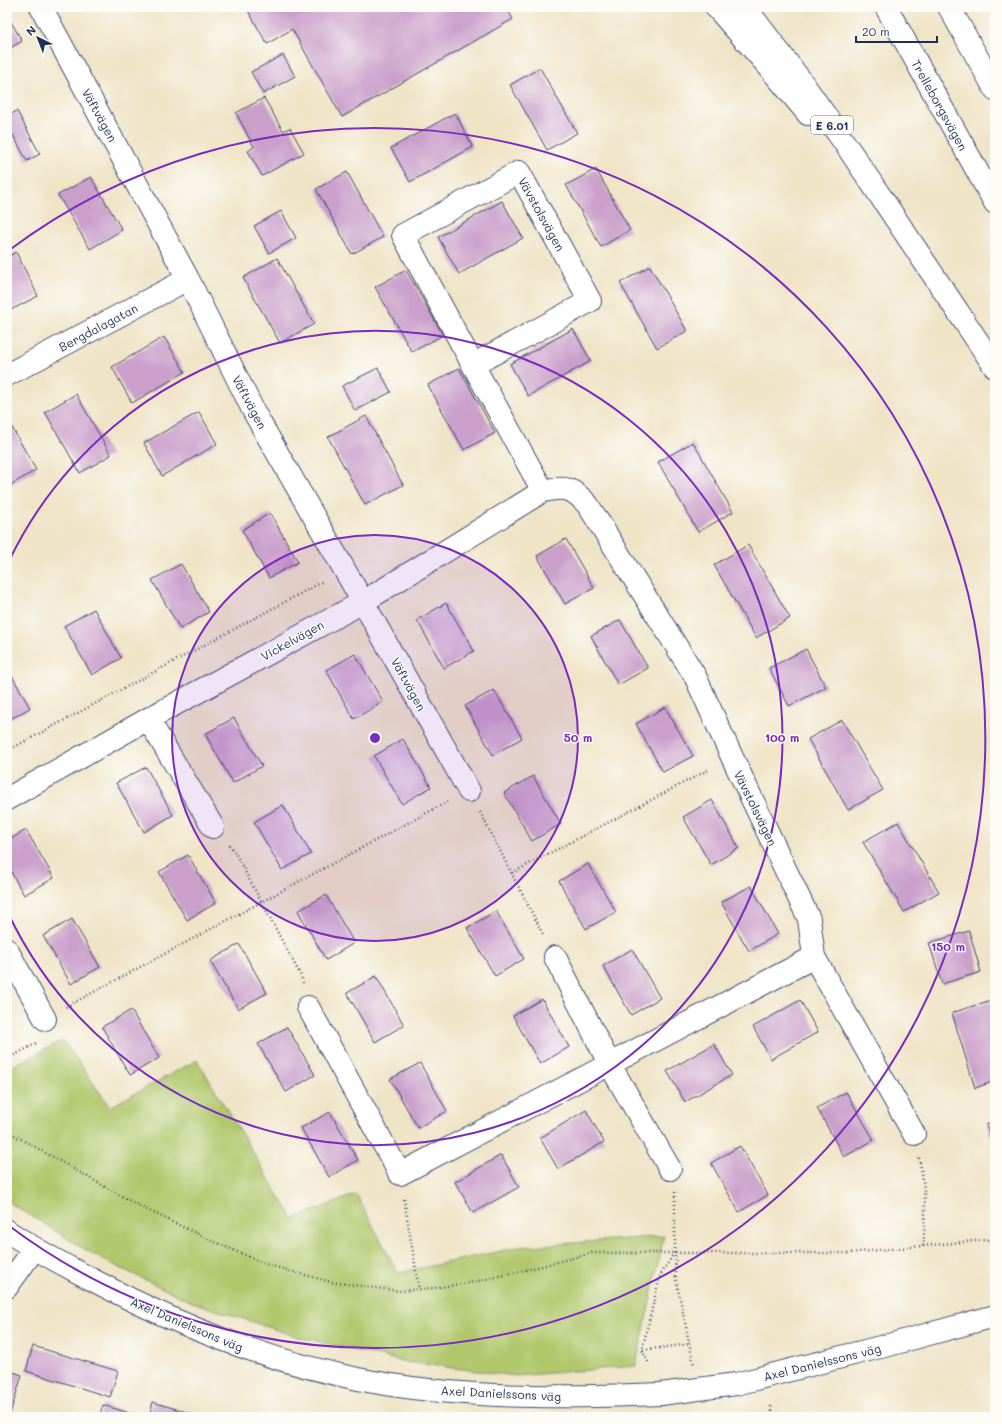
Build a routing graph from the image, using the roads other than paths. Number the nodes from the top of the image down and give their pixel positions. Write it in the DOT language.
graph roads {
  1 [pos="41,7"];
  2 [pos="716,7"];
  3 [pos="745,7"];
  4 [pos="886,7"];
  5 [pos="950,7"];
  6 [pos="995,89"];
  7 [pos="995,203"];
  8 [pos="914,246"];
  9 [pos="188,279"];
  10 [pos="473,365"];
  11 [pos="995,367"];
  12 [pos="7,375"];
  13 [pos="543,491"];
  14 [pos="576,492"];
  15 [pos="363,602"];
  16 [pos="148,719"];
  17 [pos="469,791"];
  18 [pos="7,799"];
  19 [pos="213,827"];
  20 [pos="7,950"];
  21 [pos="555,957"];
  22 [pos="814,957"];
  23 [pos="308,1007"];
  24 [pos="45,1018"];
  25 [pos="610,1065"];
  26 [pos="914,1134"];
  27 [pos="670,1169"];
  28 [pos="7,1231"];
  29 [pos="34,1249"];
  30 [pos="7,1287"];
  31 [pos="995,1316"];
  1 -- 9 [label="main road, Väftvägen"];
  2 -- 8 [label="main road"];
  3 -- 8 [label="main road, E 6.01"];
  4 -- 7 [label="main road, Trelleborgsvägen"];
  5 -- 6 [label="main road"];
  8 -- 11 [label="main road, E 6.01"];
  9 -- 12 [label="main road, Bergdalagatan"];
  9 -- 15 [label="main road, Väftvägen"];
  10 -- 10 [label="main road, Vävstolsvägen"];
  10 -- 13 [label="main road, Vävstolsvägen"];
  13 -- 14 [label="main road, Vickelvägen"];
  13 -- 15 [label="main road, Vickelvägen"];
  14 -- 22 [label="main road, Vävstolsvägen"];
  15 -- 16 [label="main road, Vickelvägen"];
  15 -- 17 [label="main road, Väftvägen"];
  16 -- 18 [label="main road, Vickelvägen"];
  16 -- 19 [label="main road"];
  20 -- 24 [label="main road"];
  21 -- 25 [label="main road"];
  22 -- 25 [label="main road"];
  22 -- 26 [label="main road, Vävstolsvägen"];
  23 -- 25 [label="main road"];
  25 -- 27 [label="main road"];
  28 -- 29 [label="main road, Axel Danielssons väg"];
  29 -- 30 [label="main road"];
  29 -- 31 [label="main road, Axel Danielssons väg, bridge"];
}
